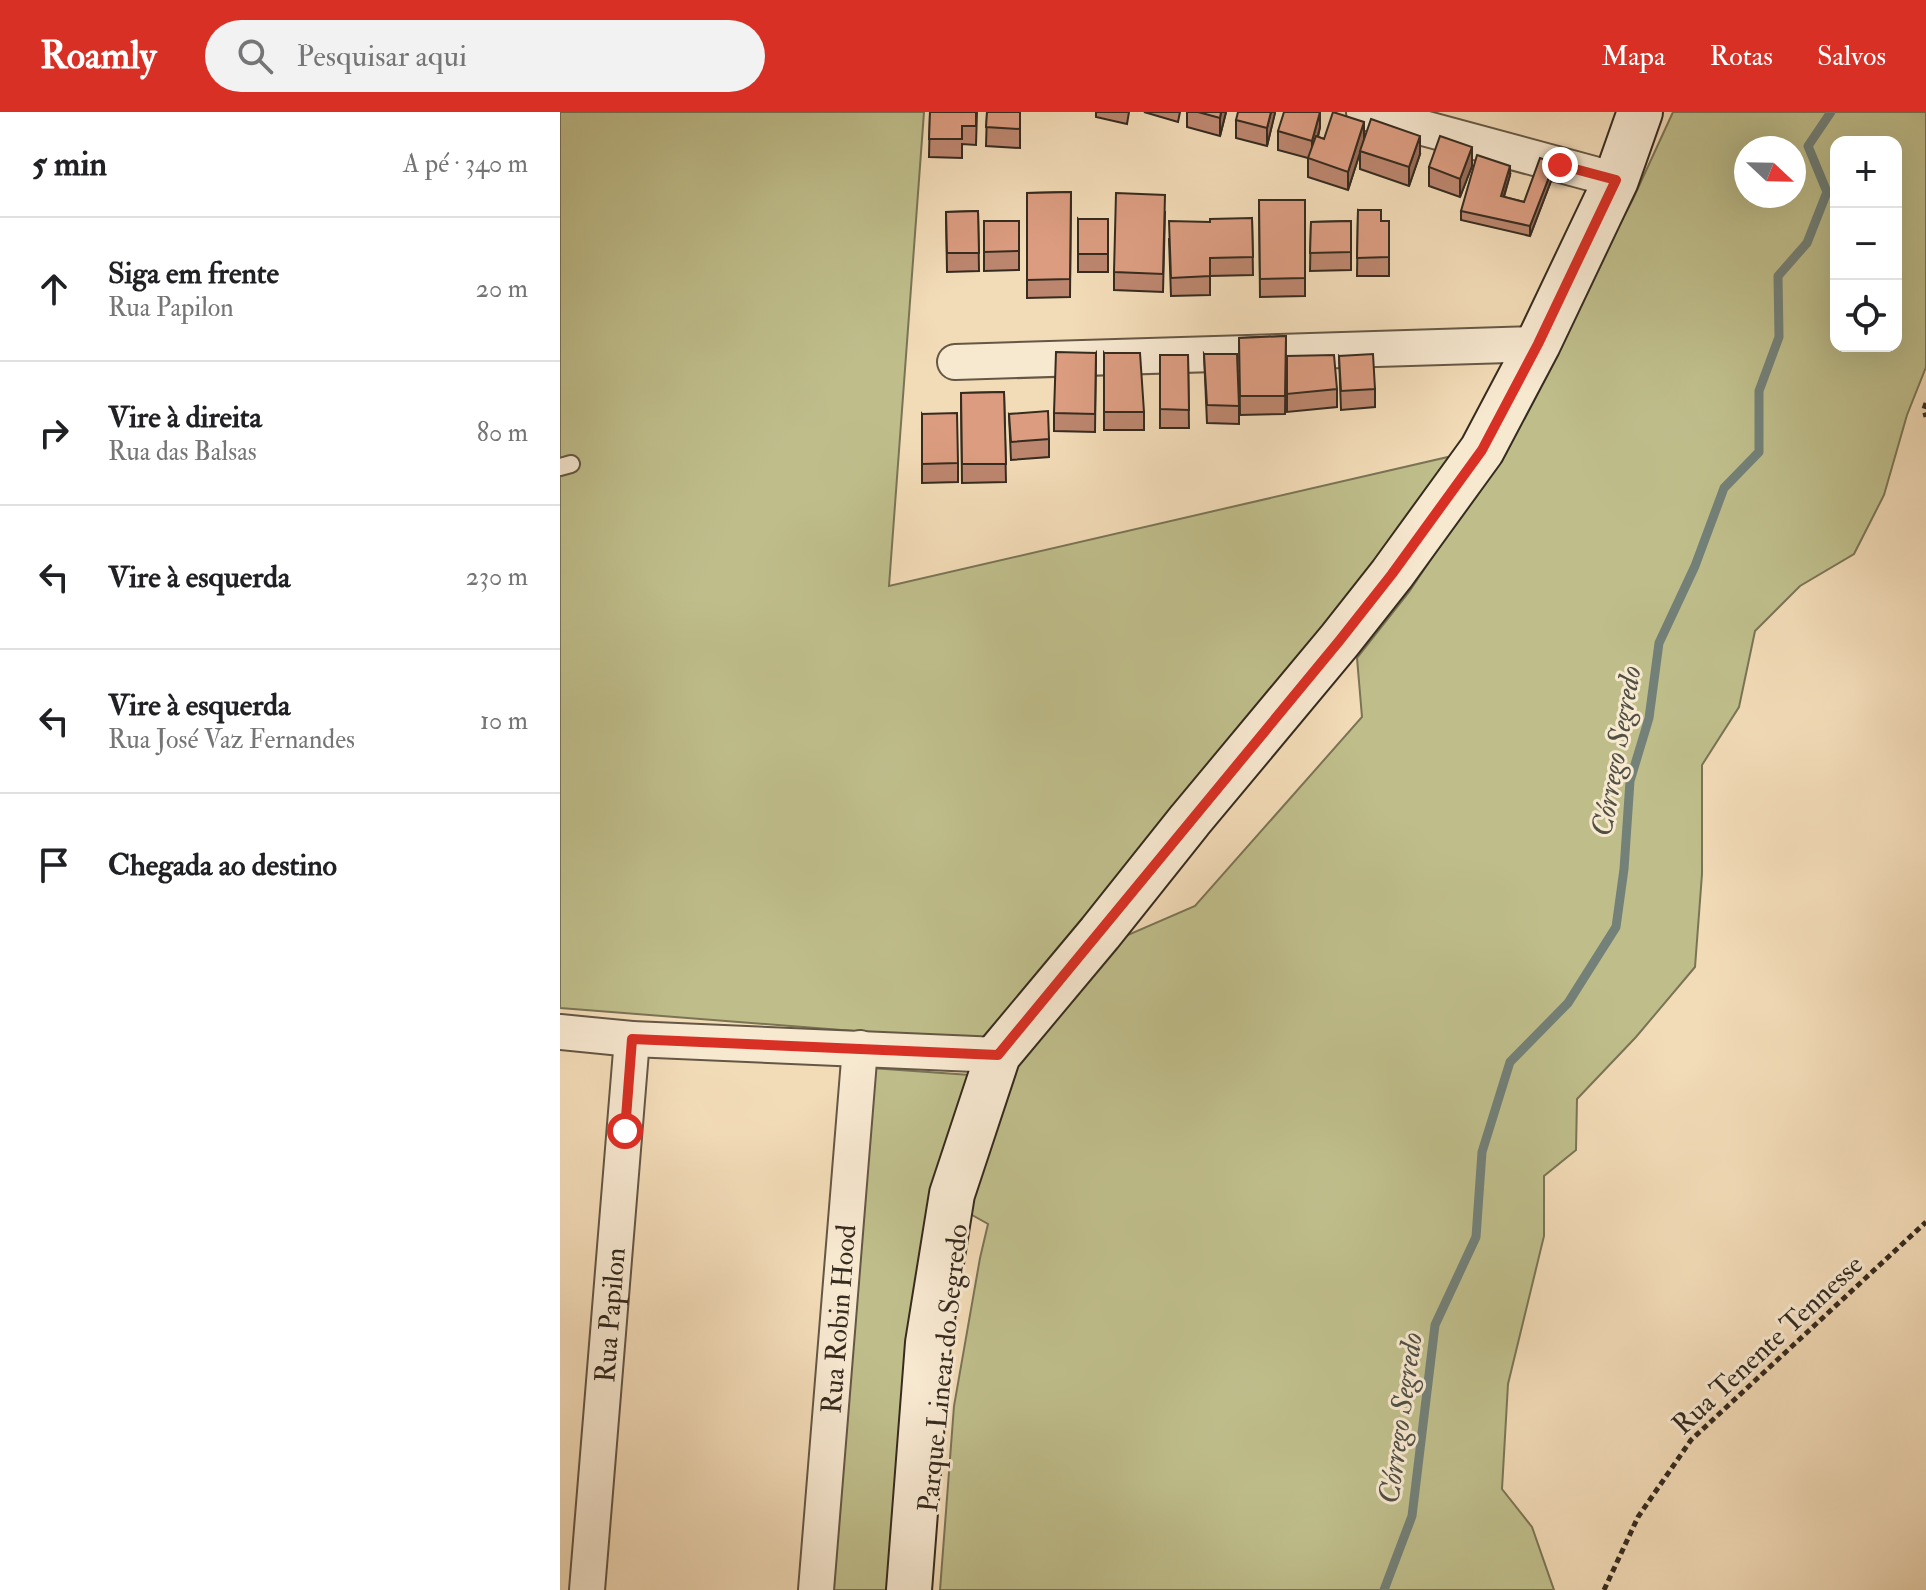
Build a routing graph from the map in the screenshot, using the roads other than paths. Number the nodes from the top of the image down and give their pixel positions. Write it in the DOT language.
graph roads {
  1 [pos="1364,112"];
  2 [pos="1640,112"];
  3 [pos="1616,180"];
  4 [pos="1538,344"];
  5 [pos="955,362"];
  6 [pos="560,1032"];
  7 [pos="632,1039"];
  8 [pos="860,1048"];
  9 [pos="998,1055"];
  10 [pos="587,1590"];
  11 [pos="816,1590"];
  12 [pos="909,1590"];
  1 -- 3 [label="street"];
  2 -- 3 [label="main road"];
  3 -- 4 [label="main road"];
  4 -- 5 [label="street"];
  4 -- 9 [label="main road"];
  6 -- 7 [label="street"];
  7 -- 8 [label="street"];
  7 -- 10 [label="street, Rua Papilon"];
  8 -- 9 [label="street"];
  8 -- 11 [label="street, Rua Robin Hood"];
  9 -- 12 [label="main road"];
}
